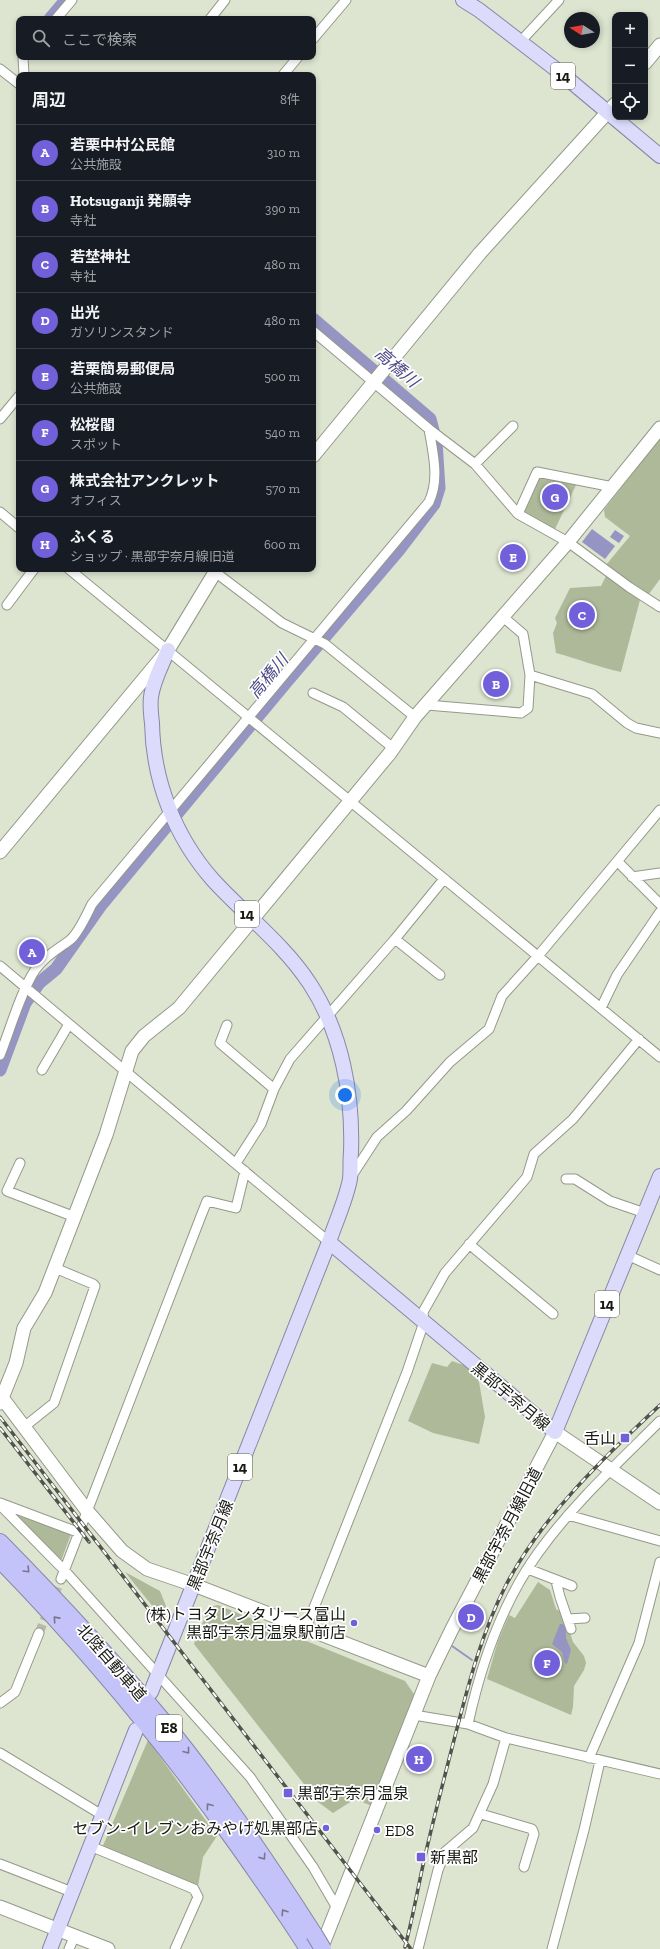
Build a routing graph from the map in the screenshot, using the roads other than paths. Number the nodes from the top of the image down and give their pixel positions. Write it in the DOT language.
graph roads {
  1 [pos="72,0"];
  2 [pos="224,0"];
  3 [pos="346,0"];
  4 [pos="463,0"];
  5 [pos="559,0"];
  6 [pos="59,16"];
  7 [pos="212,16"];
  8 [pos="316,35"];
  9 [pos="520,42"];
  10 [pos="660,44"];
  11 [pos="648,59"];
  12 [pos="23,60"];
  13 [pos="296,60"];
  14 [pos="0,69"];
  15 [pos="24,72"];
  16 [pos="286,72"];
  17 [pos="16,82"];
  18 [pos="612,109"];
  19 [pos="623,120"];
  20 [pos="660,156"];
  21 [pos="316,334"];
  22 [pos="374,383"];
  23 [pos="16,400"];
  24 [pos="0,419"];
  25 [pos="513,426"];
  26 [pos="429,428"];
  27 [pos="660,428"];
  28 [pos="316,452"];
  29 [pos="475,464"];
  30 [pos="613,487"];
  31 [pos="0,512"];
  32 [pos="518,514"];
  33 [pos="16,525"];
  34 [pos="568,542"];
  35 [pos="32,572"];
  36 [pos="73,572"];
  37 [pos="215,572"];
  38 [pos="218,572"];
  39 [pos="7,605"];
  40 [pos="660,606"];
  41 [pos="503,617"];
  42 [pos="314,638"];
  43 [pos="168,650"];
  44 [pos="530,675"];
  45 [pos="313,693"];
  46 [pos="427,705"];
  47 [pos="415,717"];
  48 [pos="248,718"];
  49 [pos="660,733"];
  50 [pos="393,748"];
  51 [pos="350,802"];
  52 [pos="660,810"];
  53 [pos="170,811"];
  54 [pos="0,852"];
  55 [pos="618,862"];
  56 [pos="660,873"];
  57 [pos="632,877"];
  58 [pos="444,879"];
  59 [pos="660,904"];
  60 [pos="660,912"];
  61 [pos="253,919"];
  62 [pos="396,939"];
  63 [pos="538,956"];
  64 [pos="0,966"];
  65 [pos="440,975"];
  66 [pos="26,989"];
  67 [pos="601,1008"];
  68 [pos="328,1016"];
  69 [pos="69,1024"];
  70 [pos="227,1024"];
  71 [pos="639,1040"];
  72 [pos="0,1055"];
  73 [pos="660,1057"];
  74 [pos="42,1070"];
  75 [pos="125,1071"];
  76 [pos="274,1089"];
  77 [pos="20,1162"];
  78 [pos="236,1164"];
  79 [pos="244,1170"];
  80 [pos="350,1179"];
  81 [pos="566,1179"];
  82 [pos="659,1180"];
  83 [pos="4,1189"];
  84 [pos="645,1213"];
  85 [pos="75,1217"];
  86 [pos="329,1242"];
  87 [pos="469,1244"];
  88 [pos="627,1255"];
  89 [pos="55,1268"];
  90 [pos="660,1270"];
  91 [pos="553,1314"];
  92 [pos="424,1322"];
  93 [pos="1,1399"];
  94 [pos="660,1421"];
  95 [pos="24,1428"];
  96 [pos="555,1432"];
  97 [pos="610,1470"];
  98 [pos="0,1504"];
  99 [pos="660,1504"];
  100 [pos="88,1512"];
  101 [pos="568,1515"];
  102 [pos="80,1533"];
  103 [pos="660,1541"];
  104 [pos="0,1542"];
  105 [pos="0,1560"];
  106 [pos="660,1562"];
  107 [pos="528,1569"];
  108 [pos="63,1575"];
  109 [pos="556,1581"];
  110 [pos="194,1585"];
  111 [pos="572,1586"];
  112 [pos="584,1618"];
  113 [pos="568,1619"];
  114 [pos="306,1628"];
  115 [pos="572,1629"];
  116 [pos="39,1633"];
  117 [pos="158,1673"];
  118 [pos="429,1676"];
  119 [pos="151,1692"];
  120 [pos="0,1703"];
  121 [pos="414,1715"];
  122 [pos="468,1724"];
  123 [pos="136,1730"];
  124 [pos="506,1738"];
  125 [pos="0,1753"];
  126 [pos="589,1758"];
  127 [pos="600,1761"];
  128 [pos="660,1774"];
  129 [pos="480,1814"];
  130 [pos="102,1815"];
  131 [pos="90,1846"];
  132 [pos="0,1864"];
  133 [pos="524,1867"];
  134 [pos="72,1892"];
  135 [pos="0,1907"];
  136 [pos="337,1908"];
  137 [pos="58,1928"];
  138 [pos="75,1936"];
  139 [pos="309,1943"];
  140 [pos="50,1949"];
  141 [pos="69,1949"];
  142 [pos="108,1949"];
  143 [pos="174,1949"];
  144 [pos="322,1949"];
  145 [pos="418,1949"];
  146 [pos="552,1949"];
  1 -- 6 [label="street"];
  2 -- 7 [label="street"];
  3 -- 8 [label="street"];
  4 -- 9 [label="main road, 14"];
  5 -- 9 [label="street"];
  9 -- 18 [label="main road, 14"];
  10 -- 11 [label="street"];
  12 -- 15 [label="street"];
  13 -- 16 [label="street"];
  14 -- 17 [label="street"];
  18 -- 22 [label="street"];
  19 -- 20 [label="main road, 14"];
  21 -- 22 [label="street"];
  22 -- 26 [label="street"];
  22 -- 28 [label="street"];
  23 -- 24 [label="street"];
  25 -- 29 [label="street"];
  26 -- 29 [label="street"];
  26 -- 42 [label="street"];
  27 -- 30 [label="street"];
  29 -- 32 [label="street"];
  30 -- 32 [label="street"];
  30 -- 34 [label="street"];
  31 -- 33 [label="street"];
  32 -- 34 [label="street"];
  34 -- 40 [label="street"];
  34 -- 41 [label="street"];
  35 -- 39 [label="street"];
  36 -- 43 [label="street"];
  37 -- 43 [label="street"];
  38 -- 42 [label="street"];
  41 -- 44 [label="street"];
  41 -- 46 [label="street"];
  42 -- 47 [label="street"];
  42 -- 48 [label="street"];
  43 -- 48 [label="street"];
  43 -- 53 [label="main road, 黒部宇奈月線 / 14"];
  43 -- 54 [label="street"];
  44 -- 46 [label="street"];
  44 -- 49 [label="street"];
  45 -- 50 [label="street"];
  46 -- 47 [label="street"];
  47 -- 50 [label="street"];
  48 -- 51 [label="street"];
  48 -- 53 [label="street"];
  50 -- 51 [label="street"];
  51 -- 58 [label="street"];
  51 -- 61 [label="street"];
  52 -- 55 [label="street"];
  53 -- 61 [label="main road, 黒部宇奈月線 / 14"];
  53 -- 66 [label="street"];
  55 -- 57 [label="street"];
  55 -- 63 [label="street"];
  56 -- 57 [label="street"];
  57 -- 59 [label="street"];
  58 -- 62 [label="street"];
  58 -- 63 [label="street"];
  60 -- 67 [label="street"];
  61 -- 68 [label="main road, 黒部宇奈月線 / 14"];
  61 -- 75 [label="street"];
  62 -- 65 [label="street"];
  62 -- 68 [label="street"];
  63 -- 67 [label="street"];
  63 -- 80 [label="street"];
  64 -- 66 [label="street"];
  66 -- 69 [label="street"];
  66 -- 72 [label="street"];
  67 -- 71 [label="street"];
  68 -- 76 [label="street"];
  68 -- 80 [label="main road, 黒部宇奈月線 / 14"];
  69 -- 74 [label="street"];
  69 -- 75 [label="street"];
  70 -- 76 [label="street"];
  71 -- 73 [label="street"];
  71 -- 87 [label="street"];
  75 -- 78 [label="street"];
  75 -- 85 [label="street"];
  76 -- 78 [label="street"];
  77 -- 83 [label="street"];
  78 -- 79 [label="street"];
  79 -- 86 [label="street"];
  79 -- 100 [label="street"];
  80 -- 86 [label="main road, 黒部宇奈月線 / 14"];
  81 -- 84 [label="street"];
  82 -- 84 [label="main road, 黒部宇奈月線 / 14"];
  83 -- 85 [label="street"];
  84 -- 88 [label="main road, 黒部宇奈月線 / 14"];
  85 -- 89 [label="street"];
  86 -- 92 [label="main road, 黒部宇奈月線"];
  86 -- 110 [label="main road, 黒部宇奈月線 / 14"];
  87 -- 91 [label="street"];
  87 -- 92 [label="street"];
  88 -- 90 [label="street"];
  88 -- 96 [label="main road, 黒部宇奈月線 / 14"];
  89 -- 93 [label="street"];
  89 -- 95 [label="street"];
  92 -- 96 [label="main road, 黒部宇奈月線"];
  92 -- 114 [label="street"];
  93 -- 95 [label="street"];
  94 -- 97 [label="street"];
  95 -- 100 [label="street"];
  96 -- 97 [label="street"];
  96 -- 118 [label="street, 黒部宇奈月線旧道"];
  97 -- 99 [label="street"];
  97 -- 101 [label="street"];
  98 -- 102 [label="street"];
  98 -- 108 [label="street"];
  100 -- 102 [label="street"];
  100 -- 110 [label="street"];
  101 -- 103 [label="street"];
  101 -- 107 [label="street"];
  102 -- 108 [label="street"];
  104 -- 139 [label="highway, 北陸自動車道 / E8, one-way"];
  139 -- 105 [label="highway, 北陸自動車道 / E8, one-way"];
  106 -- 126 [label="street"];
  107 -- 109 [label="street"];
  107 -- 122 [label="street"];
  108 -- 117 [label="street"];
  109 -- 111 [label="street"];
  109 -- 113 [label="street"];
  110 -- 114 [label="street"];
  110 -- 117 [label="main road, 黒部宇奈月線 / 14"];
  112 -- 113 [label="street"];
  113 -- 115 [label="street"];
  114 -- 118 [label="street"];
  116 -- 120 [label="street"];
  117 -- 119 [label="main road, 黒部宇奈月線 / 14"];
  117 -- 136 [label="street"];
  118 -- 121 [label="street, 黒部宇奈月線旧道"];
  121 -- 122 [label="street"];
  121 -- 136 [label="street, 黒部宇奈月線旧道"];
  122 -- 124 [label="street"];
  123 -- 130 [label="main road"];
  124 -- 126 [label="street"];
  124 -- 129 [label="street"];
  125 -- 130 [label="street"];
  126 -- 127 [label="street"];
  127 -- 128 [label="street"];
  127 -- 146 [label="street"];
  129 -- 133 [label="street"];
  129 -- 145 [label="street"];
  130 -- 131 [label="main road"];
  131 -- 134 [label="main road"];
  131 -- 143 [label="street"];
  132 -- 134 [label="street"];
  134 -- 137 [label="main road"];
  135 -- 137 [label="street"];
  136 -- 144 [label="street, 黒部宇奈月線旧道"];
  137 -- 138 [label="street"];
  137 -- 140 [label="main road"];
  138 -- 141 [label="street"];
  138 -- 142 [label="street"];
  139 -- 144 [label="highway, 北陸自動車道 / E8, bridge"];
}
